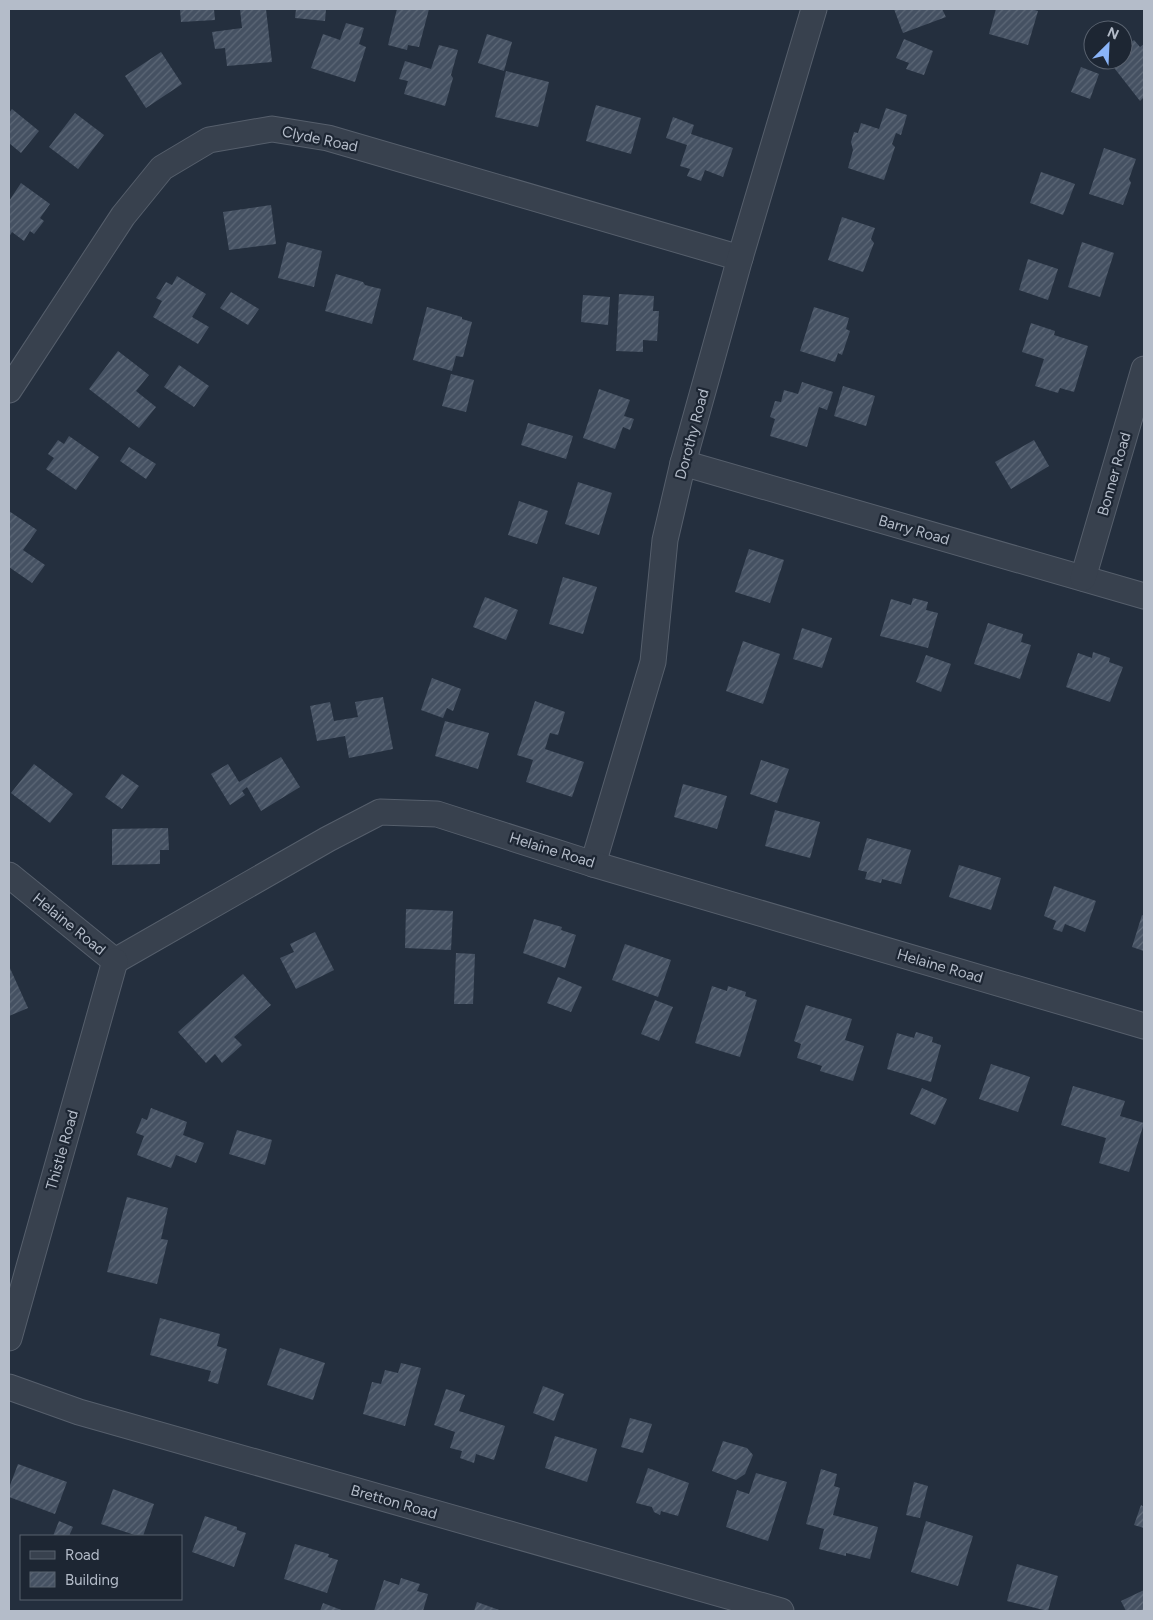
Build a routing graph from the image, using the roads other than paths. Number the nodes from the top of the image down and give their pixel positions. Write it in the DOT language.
graph roads {
  1 [pos="814,9"];
  2 [pos="740,258"];
  3 [pos="1144,369"];
  4 [pos="9,390"];
  5 [pos="683,463"];
  6 [pos="1083,578"];
  7 [pos="1144,596"];
  8 [pos="593,864"];
  9 [pos="9,875"];
  10 [pos="115,961"];
  11 [pos="1144,1026"];
  12 [pos="9,1338"];
  13 [pos="9,1387"];
  14 [pos="781,1611"];
  1 -- 2 [label="street, Dorothy Road"];
  2 -- 4 [label="street, Clyde Road"];
  2 -- 5 [label="street, Dorothy Road"];
  3 -- 6 [label="street, Bonner Road"];
  5 -- 6 [label="street, Barry Road"];
  5 -- 8 [label="street, Dorothy Road"];
  6 -- 7 [label="street, Barry Road"];
  8 -- 10 [label="street, Helaine Road"];
  8 -- 11 [label="street, Helaine Road"];
  9 -- 10 [label="street, Helaine Road"];
  10 -- 12 [label="street, Thistle Road"];
  13 -- 14 [label="street, Bretton Road"];
}
